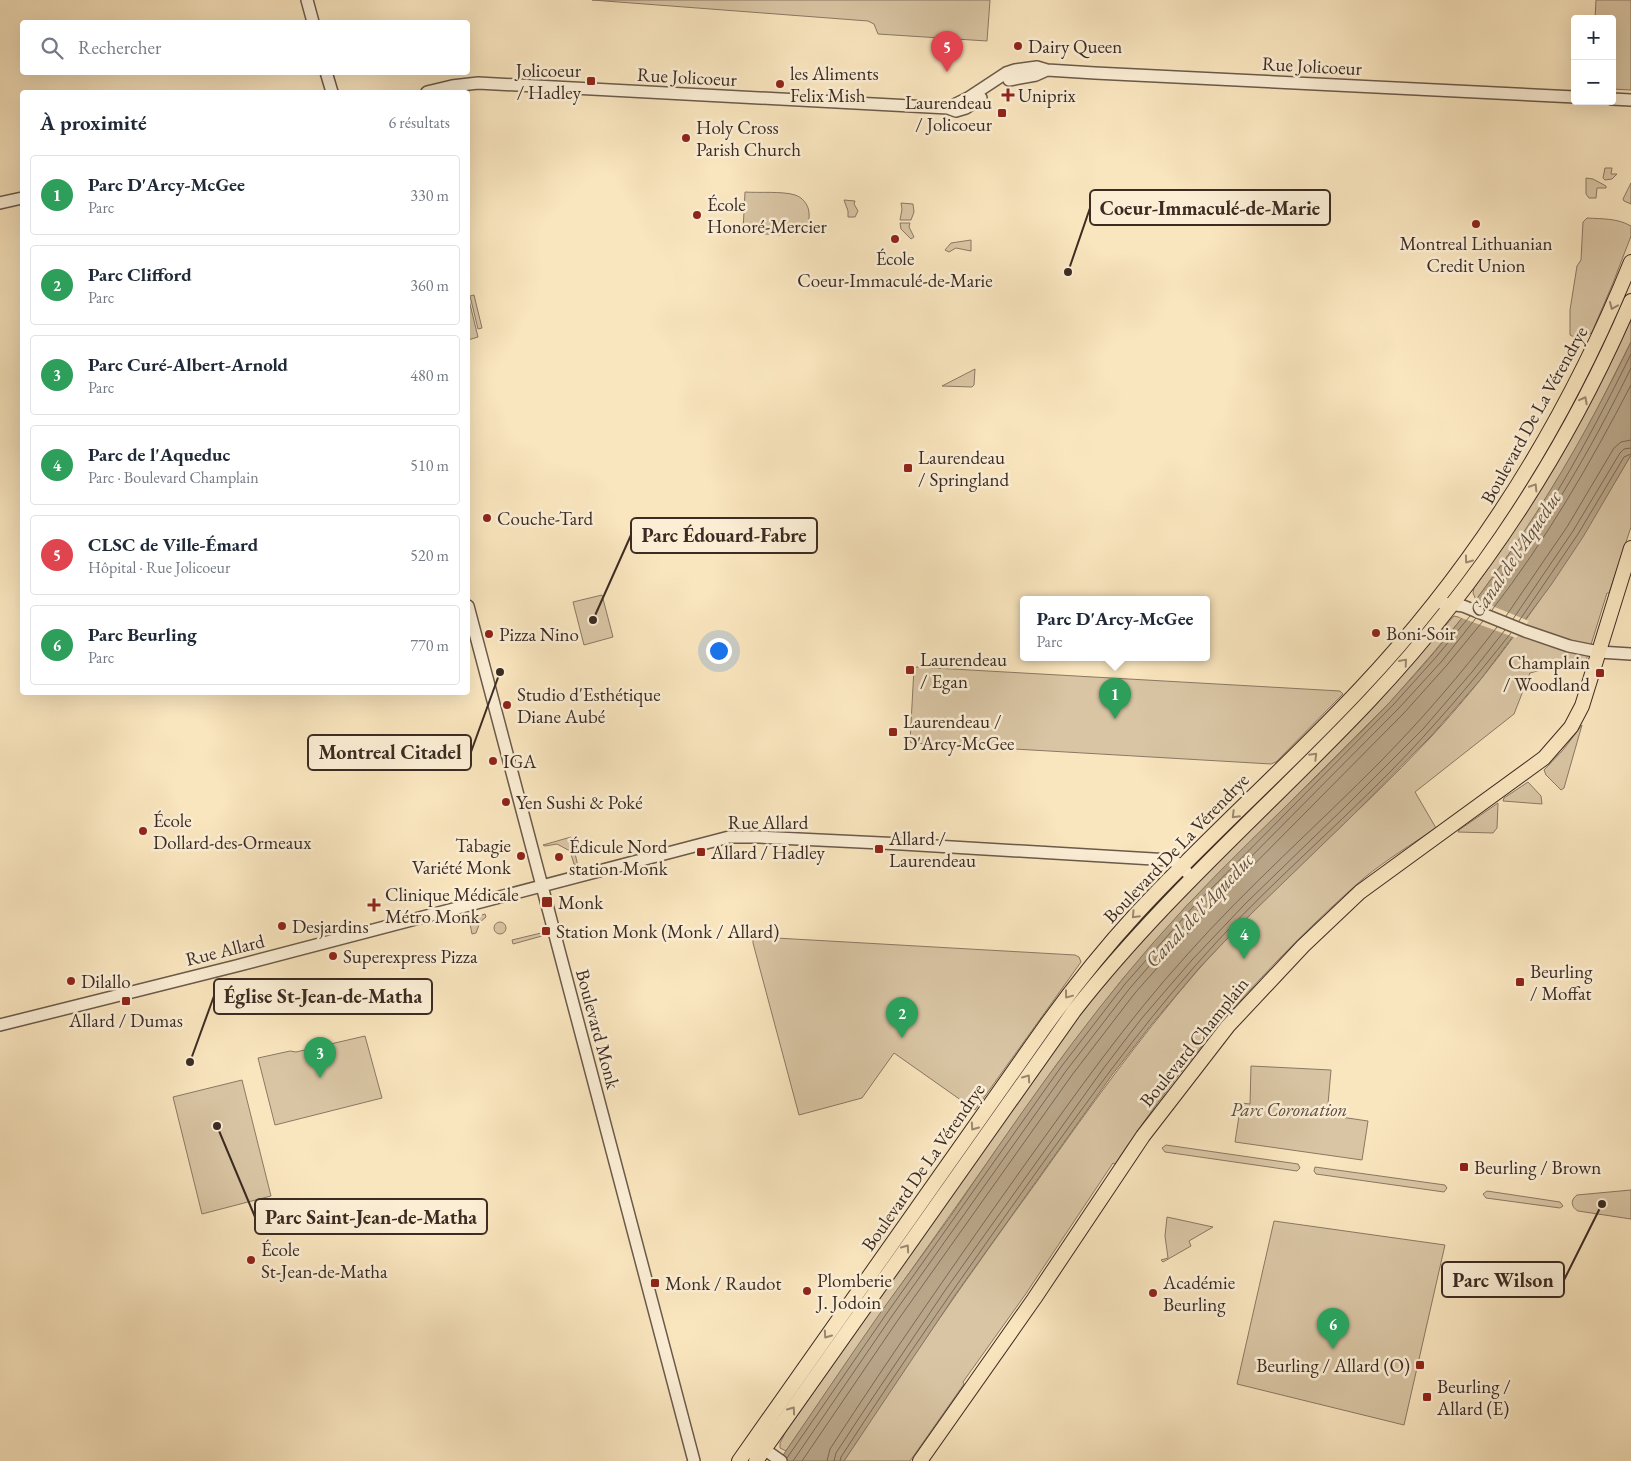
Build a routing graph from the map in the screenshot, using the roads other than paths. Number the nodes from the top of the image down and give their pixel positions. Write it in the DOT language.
graph roads {
  1 [pos="307,0"];
  2 [pos="312,20"];
  3 [pos="327,75"];
  4 [pos="331,90"];
  5 [pos="435,90"];
  6 [pos="1571,97"];
  7 [pos="1616,99"];
  8 [pos="1631,100"];
  9 [pos="20,198"];
  10 [pos="0,203"];
  11 [pos="1631,262"];
  12 [pos="1631,301"];
  13 [pos="1631,548"];
  14 [pos="1435,602"];
  15 [pos="1458,606"];
  16 [pos="470,614"];
  17 [pos="1599,652"];
  18 [pos="1631,654"];
  19 [pos="1182,867"];
  20 [pos="1192,878"];
  21 [pos="542,886"];
  22 [pos="0,1025"];
  23 [pos="752,1441"];
  24 [pos="760,1455"];
  25 [pos="780,1460"];
  26 [pos="694,1461"];
  27 [pos="739,1461"];
  28 [pos="920,1461"];
  1 -- 2 [label="street"];
  3 -- 4 [label="street"];
  5 -- 6 [label="street, Rue Jolicoeur"];
  7 -- 8 [label="street"];
  9 -- 10 [label="street"];
  11 -- 14 [label="main road, Boulevard De La Vérendrye, one-way"];
  15 -- 12 [label="main road, Boulevard De La Vérendrye, one-way"];
  13 -- 17 [label="main road, Boulevard Champlain"];
  14 -- 15 [label="street"];
  14 -- 19 [label="main road, Boulevard De La Vérendrye, one-way"];
  15 -- 17 [label="street"];
  20 -- 15 [label="main road, Boulevard De La Vérendrye, one-way"];
  16 -- 21 [label="street, Boulevard Monk"];
  17 -- 18 [label="street"];
  17 -- 28 [label="main road, Boulevard Champlain"];
  19 -- 20 [label="street"];
  19 -- 21 [label="street, Rue Allard"];
  19 -- 23 [label="main road, Boulevard De La Vérendrye, one-way"];
  24 -- 20 [label="main road, Boulevard De La Vérendrye, one-way"];
  21 -- 22 [label="street, Rue Allard"];
  21 -- 26 [label="street, Boulevard Monk"];
  23 -- 24 [label="street"];
  23 -- 27 [label="main road, Boulevard De La Vérendrye"];
  24 -- 25 [label="street"];
}
